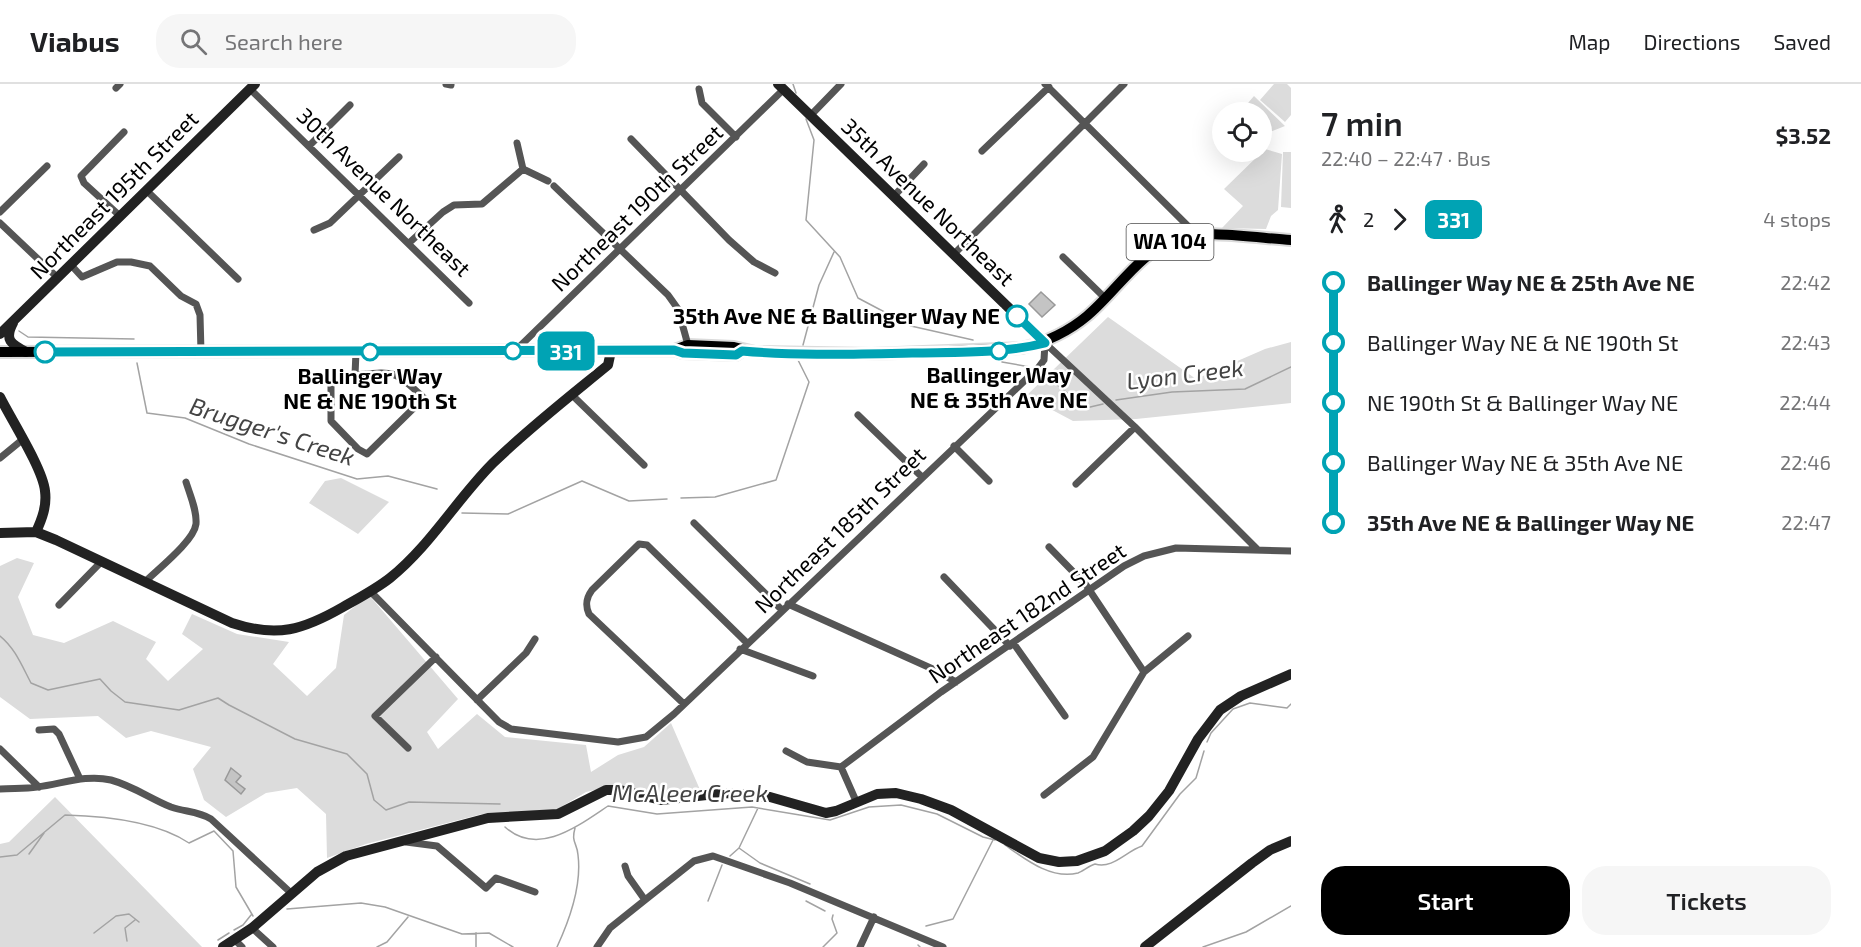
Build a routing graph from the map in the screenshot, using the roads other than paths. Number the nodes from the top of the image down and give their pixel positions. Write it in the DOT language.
graph roads {
  1 [pos="841,84"];
  2 [pos="1124,84"];
  3 [pos="250,86"];
  4 [pos="1047,86"];
  5 [pos="781,87"];
  6 [pos="699,89"];
  7 [pos="350,105"];
  8 [pos="811,115"];
  9 [pos="1085,123"];
  10 [pos="124,132"];
  11 [pos="736,137"];
  12 [pos="631,140"];
  13 [pos="517,143"];
  14 [pos="309,146"];
  15 [pos="982,151"];
  16 [pos="399,157"];
  17 [pos="924,164"];
  18 [pos="47,166"];
  19 [pos="523,168"];
  20 [pos="146,190"];
  21 [pos="680,190"];
  22 [pos="359,195"];
  23 [pos="893,196"];
  24 [pos="0,212"];
  25 [pos="120,216"];
  26 [pos="0,223"];
  27 [pos="314,230"];
  28 [pos="1197,235"];
  29 [pos="1291,240"];
  30 [pos="409,243"];
  31 [pos="619,249"];
  32 [pos="953,255"];
  33 [pos="1064,257"];
  34 [pos="71,265"];
  35 [pos="775,273"];
  36 [pos="58,278"];
  37 [pos="238,279"];
  38 [pos="1105,298"];
  39 [pos="469,303"];
  40 [pos="16,320"];
  41 [pos="0,334"];
  42 [pos="1045,343"];
  43 [pos="688,345"];
  44 [pos="674,350"];
  45 [pos="514,351"];
  46 [pos="610,351"];
  47 [pos="742,351"];
  48 [pos="0,352"];
  49 [pos="26,352"];
  50 [pos="201,352"];
  51 [pos="356,352"];
  52 [pos="1065,359"];
  53 [pos="1041,364"];
  54 [pos="355,375"];
  55 [pos="572,395"];
  56 [pos="0,397"];
  57 [pos="858,415"];
  58 [pos="1136,427"];
  59 [pos="22,440"];
  60 [pos="954,446"];
  61 [pos="0,458"];
  62 [pos="644,465"];
  63 [pos="922,477"];
  64 [pos="989,481"];
  65 [pos="186,482"];
  66 [pos="1076,484"];
  67 [pos="694,524"];
  68 [pos="36,532"];
  69 [pos="0,533"];
  70 [pos="1049,547"];
  71 [pos="1257,549"];
  72 [pos="1291,551"];
  73 [pos="102,561"];
  74 [pos="944,578"];
  75 [pos="145,582"];
  76 [pos="370,591"];
  77 [pos="1088,591"];
  78 [pos="788,604"];
  79 [pos="59,605"];
  80 [pos="782,610"];
  81 [pos="1188,636"];
  82 [pos="535,639"];
  83 [pos="747,643"];
  84 [pos="1012,645"];
  85 [pos="740,649"];
  86 [pos="436,657"];
  87 [pos="1144,672"];
  88 [pos="1291,674"];
  89 [pos="813,676"];
  90 [pos="956,682"];
  91 [pos="477,700"];
  92 [pos="684,704"];
  93 [pos="1065,716"];
  94 [pos="39,730"];
  95 [pos="408,748"];
  96 [pos="0,749"];
  97 [pos="786,751"];
  98 [pos="841,767"];
  99 [pos="80,779"];
  100 [pos="39,787"];
  101 [pos="0,789"];
  102 [pos="1044,795"];
  103 [pos="856,801"];
  104 [pos="1291,841"];
  105 [pos="406,842"];
  106 [pos="625,866"];
  107 [pos="535,892"];
  108 [pos="291,893"];
  109 [pos="645,900"];
  110 [pos="874,917"];
  111 [pos="252,927"];
  112 [pos="239,944"];
  113 [pos="223,947"];
  114 [pos="273,947"];
  115 [pos="597,947"];
  116 [pos="860,947"];
  117 [pos="944,947"];
  118 [pos="1145,947"];
  1 -- 8 [label="street"];
  2 -- 9 [label="street"];
  3 -- 14 [label="street, 30th Avenue Northeast"];
  3 -- 20 [label="street, Northeast 195th Street"];
  4 -- 9 [label="street"];
  4 -- 15 [label="street"];
  5 -- 8 [label="street, 35th Avenue Northeast"];
  5 -- 11 [label="street, Northeast 190th Street"];
  6 -- 11 [label="street"];
  7 -- 14 [label="street"];
  8 -- 23 [label="street, 35th Avenue Northeast"];
  9 -- 28 [label="street"];
  9 -- 32 [label="street"];
  10 -- 25 [label="street"];
  11 -- 21 [label="street, Northeast 190th Street"];
  12 -- 21 [label="street"];
  13 -- 19 [label="street"];
  14 -- 22 [label="street, 30th Avenue Northeast"];
  16 -- 22 [label="street"];
  17 -- 23 [label="street"];
  18 -- 24 [label="street"];
  19 -- 30 [label="street"];
  19 -- 31 [label="street"];
  20 -- 25 [label="street, Northeast 195th Street"];
  20 -- 37 [label="street"];
  21 -- 31 [label="street, Northeast 190th Street"];
  21 -- 35 [label="street"];
  22 -- 27 [label="street"];
  22 -- 30 [label="street, 30th Avenue Northeast"];
  23 -- 32 [label="street, 35th Avenue Northeast"];
  25 -- 34 [label="street, Northeast 195th Street"];
  26 -- 36 [label="street"];
  28 -- 29 [label="main road, WA 104"];
  28 -- 38 [label="main road, WA 104"];
  30 -- 39 [label="street, 30th Avenue Northeast"];
  31 -- 43 [label="street"];
  31 -- 45 [label="street, Northeast 190th Street"];
  32 -- 42 [label="street, 35th Avenue Northeast"];
  33 -- 38 [label="street"];
  34 -- 36 [label="street, Northeast 195th Street"];
  34 -- 50 [label="street"];
  36 -- 40 [label="street, Northeast 195th Street"];
  38 -- 42 [label="main road, WA 104"];
  40 -- 41 [label="street, Northeast 195th Street"];
  40 -- 49 [label="street"];
  42 -- 47 [label="main road, WA 104"];
  42 -- 52 [label="street, 35th Avenue Northeast"];
  42 -- 53 [label="street"];
  43 -- 44 [label="main road, WA 104"];
  43 -- 47 [label="main road, WA 104"];
  44 -- 46 [label="main road, WA 104"];
  44 -- 47 [label="main road, WA 104"];
  45 -- 46 [label="main road, WA 104"];
  45 -- 51 [label="main road, WA 104"];
  46 -- 55 [label="street"];
  48 -- 49 [label="main road, WA 104"];
  49 -- 50 [label="main road, WA 104"];
  50 -- 51 [label="main road, WA 104"];
  51 -- 54 [label="street"];
  52 -- 53 [label="street"];
  52 -- 58 [label="street, 35th Avenue Northeast"];
  53 -- 60 [label="street, Northeast 185th Street"];
  54 -- 54 [label="street"];
  55 -- 62 [label="street"];
  55 -- 76 [label="street"];
  56 -- 59 [label="street"];
  57 -- 63 [label="street"];
  58 -- 66 [label="street"];
  58 -- 71 [label="street, 35th Avenue Northeast"];
  59 -- 61 [label="street"];
  59 -- 68 [label="street"];
  60 -- 63 [label="street, Northeast 185th Street"];
  60 -- 64 [label="street"];
  63 -- 78 [label="street, Northeast 185th Street"];
  65 -- 75 [label="street"];
  67 -- 80 [label="street"];
  68 -- 69 [label="street"];
  68 -- 73 [label="street"];
  70 -- 77 [label="street"];
  71 -- 72 [label="street, Northeast 182nd Street"];
  71 -- 77 [label="street, Northeast 182nd Street"];
  73 -- 75 [label="street"];
  73 -- 79 [label="street"];
  74 -- 84 [label="street"];
  75 -- 76 [label="street"];
  76 -- 86 [label="street"];
  77 -- 84 [label="street, Northeast 182nd Street"];
  77 -- 87 [label="street"];
  78 -- 80 [label="street, Northeast 185th Street"];
  78 -- 90 [label="street"];
  80 -- 83 [label="street, Northeast 185th Street"];
  81 -- 87 [label="street"];
  82 -- 91 [label="street"];
  83 -- 85 [label="street, Northeast 185th Street"];
  83 -- 92 [label="street"];
  84 -- 90 [label="street, Northeast 182nd Street"];
  84 -- 93 [label="street"];
  85 -- 89 [label="street"];
  85 -- 92 [label="street, Northeast 185th Street"];
  86 -- 91 [label="street"];
  86 -- 95 [label="street"];
  87 -- 102 [label="street"];
  88 -- 103 [label="street"];
  90 -- 98 [label="street, Northeast 182nd Street"];
  91 -- 92 [label="street, Northeast 185th Street"];
  94 -- 99 [label="street"];
  96 -- 100 [label="street"];
  97 -- 98 [label="street"];
  98 -- 103 [label="street"];
  99 -- 100 [label="street"];
  99 -- 108 [label="street"];
  100 -- 101 [label="street"];
  103 -- 105 [label="street"];
  104 -- 118 [label="street"];
  105 -- 107 [label="street"];
  105 -- 108 [label="street"];
  106 -- 109 [label="street"];
  108 -- 111 [label="street"];
  109 -- 110 [label="street"];
  109 -- 115 [label="street"];
  110 -- 116 [label="street"];
  110 -- 117 [label="street"];
  111 -- 112 [label="street"];
  111 -- 114 [label="street"];
  112 -- 113 [label="street"];
}
